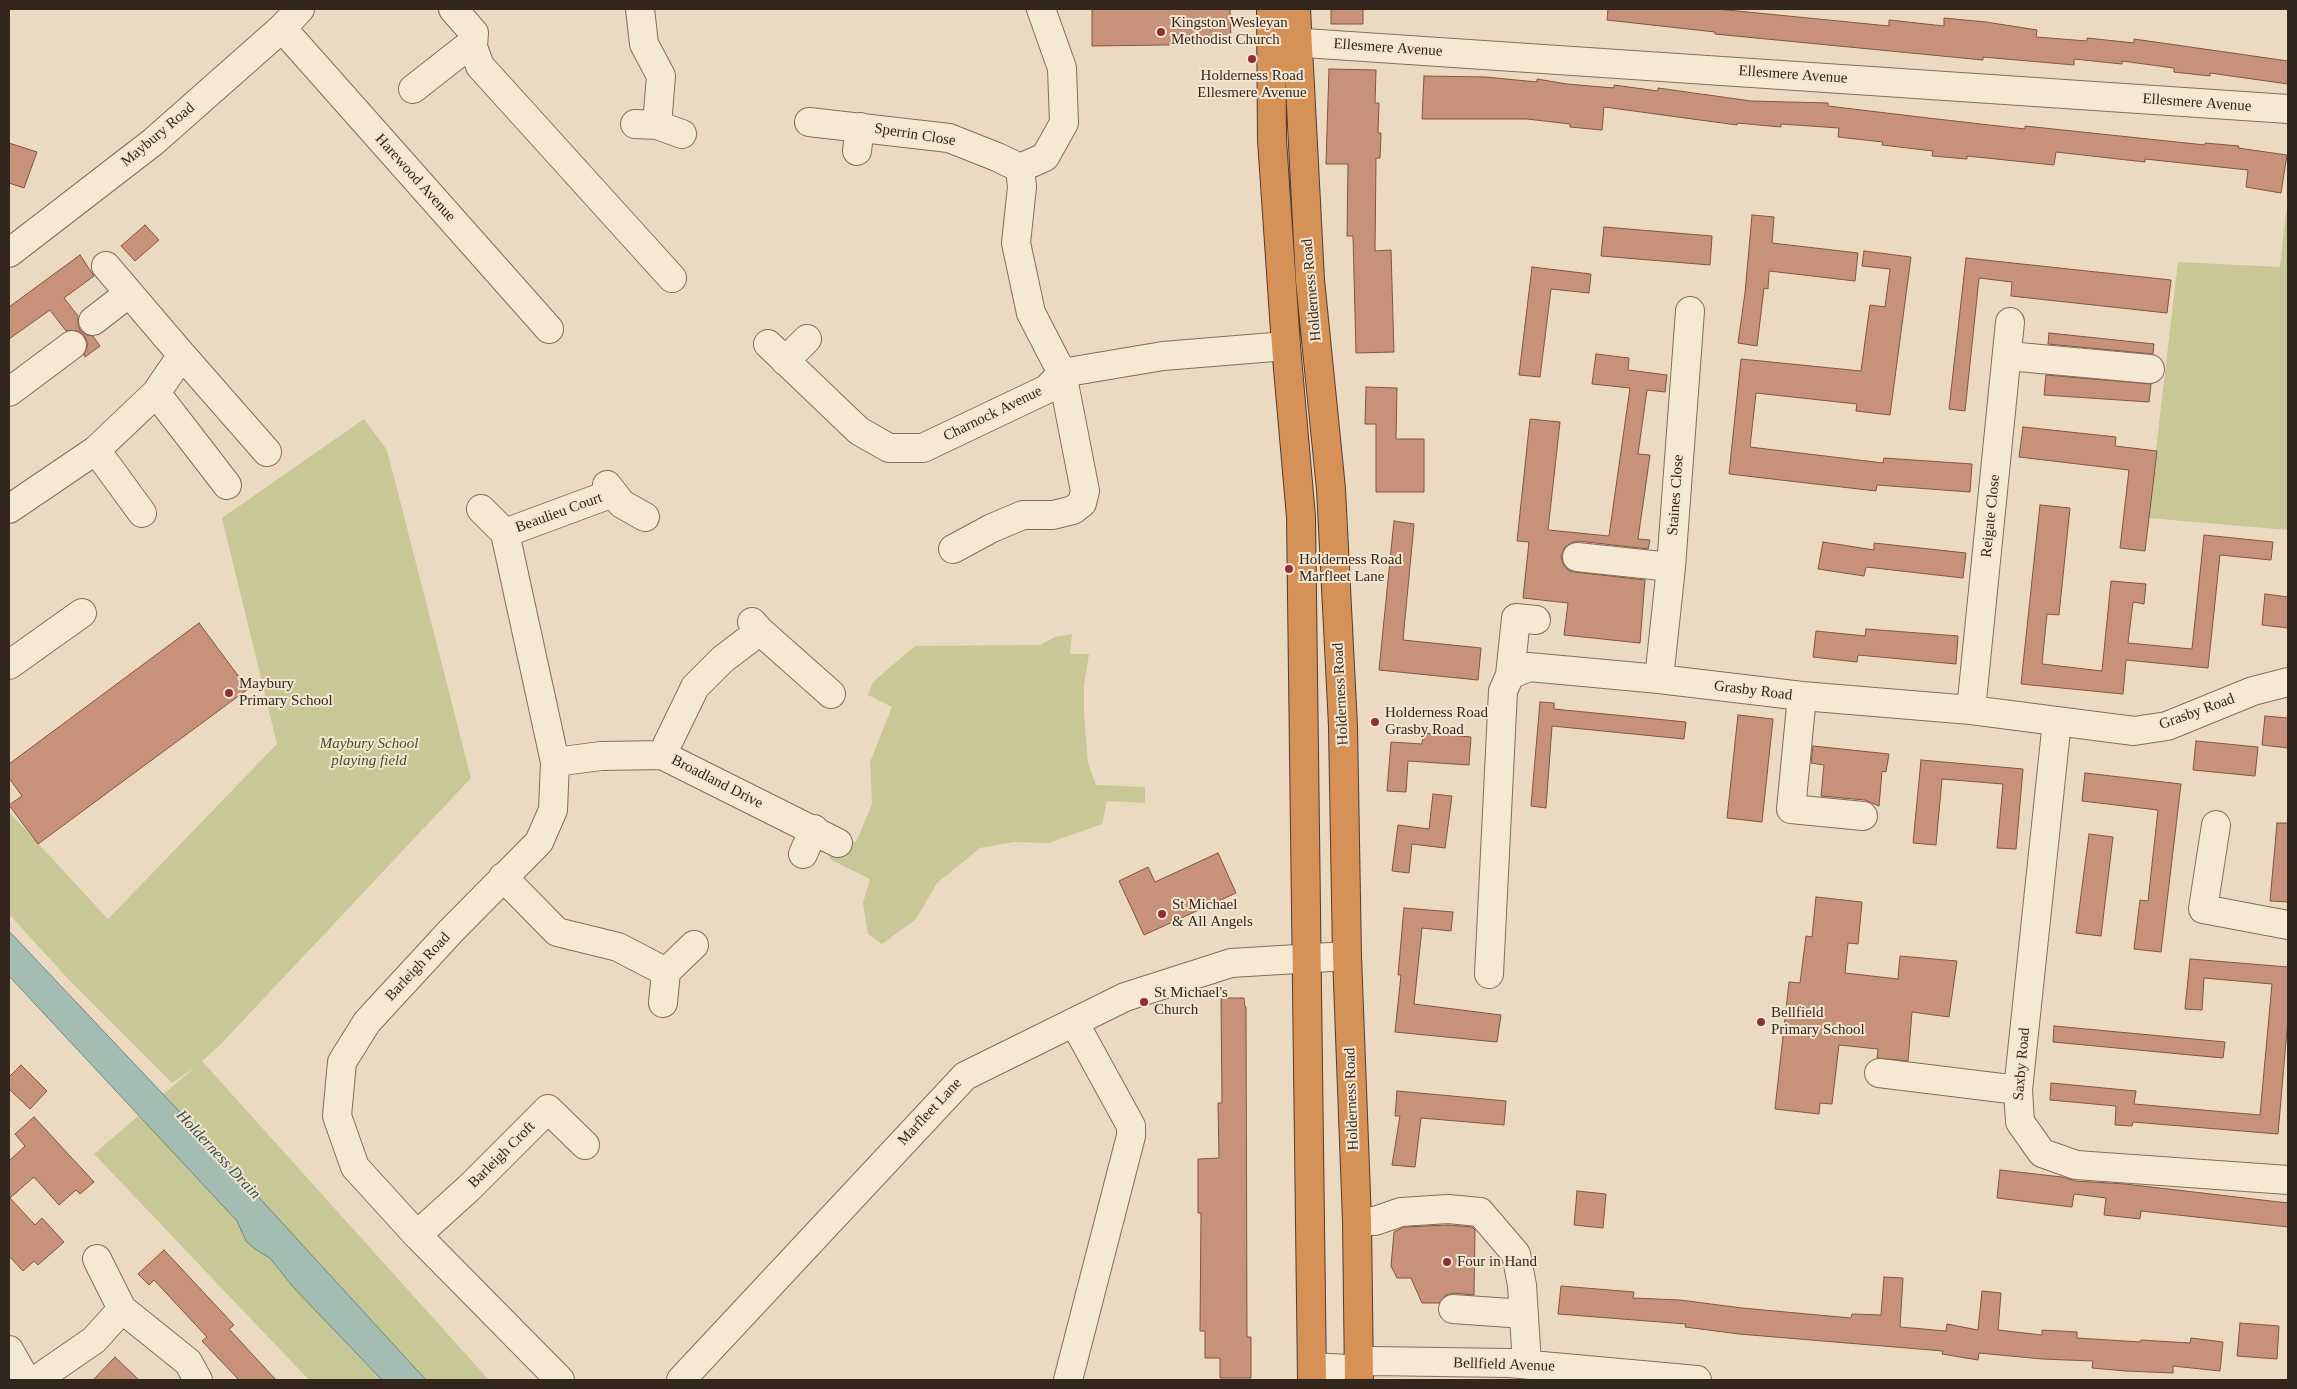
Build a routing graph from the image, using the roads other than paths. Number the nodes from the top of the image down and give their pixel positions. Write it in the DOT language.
graph roads {
  1 [pos="453,9"];
  2 [pos="640,9"];
  3 [pos="1041,9"];
  4 [pos="1271,9"];
  5 [pos="1296,9"];
  6 [pos="291,18"];
  7 [pos="1284,41"];
  8 [pos="473,47"];
  9 [pos="413,89"];
  10 [pos="2288,109"];
  11 [pos="808,122"];
  12 [pos="658,128"];
  13 [pos="1020,168"];
  14 [pos="12,245"];
  15 [pos="106,266"];
  16 [pos="672,278"];
  17 [pos="128,294"];
  18 [pos="1690,311"];
  19 [pos="93,321"];
  20 [pos="2010,322"];
  21 [pos="549,329"];
  22 [pos="807,339"];
  23 [pos="72,345"];
  24 [pos="1286,346"];
  25 [pos="182,355"];
  26 [pos="2008,356"];
  27 [pos="2150,369"];
  28 [pos="1062,373"];
  29 [pos="9,392"];
  30 [pos="156,393"];
  31 [pos="96,450"];
  32 [pos="268,452"];
  33 [pos="227,485"];
  34 [pos="481,508"];
  35 [pos="9,509"];
  36 [pos="142,513"];
  37 [pos="645,517"];
  38 [pos="1333,530"];
  39 [pos="1302,532"];
  40 [pos="505,533"];
  41 [pos="953,549"];
  42 [pos="1577,557"];
  43 [pos="1671,567"];
  44 [pos="82,613"];
  45 [pos="1536,620"];
  46 [pos="9,665"];
  47 [pos="1510,675"];
  48 [pos="1659,679"];
  49 [pos="2288,682"];
  50 [pos="831,694"];
  51 [pos="1802,696"];
  52 [pos="1971,710"];
  53 [pos="2057,721"];
  54 [pos="662,755"];
  55 [pos="555,762"];
  56 [pos="1863,816"];
  57 [pos="2216,825"];
  58 [pos="814,830"];
  59 [pos="838,843"];
  60 [pos="803,854"];
  61 [pos="503,878"];
  62 [pos="2288,925"];
  63 [pos="694,946"];
  64 [pos="1347,956"];
  65 [pos="1308,959"];
  66 [pos="666,972"];
  67 [pos="1488,974"];
  68 [pos="663,1003"];
  69 [pos="1074,1022"];
  70 [pos="1879,1073"];
  71 [pos="2018,1090"];
  72 [pos="585,1145"];
  73 [pos="2288,1180"];
  74 [pos="1357,1221"];
  75 [pos="417,1235"];
  76 [pos="97,1259"];
  77 [pos="122,1309"];
  78 [pos="1453,1309"];
  79 [pos="1524,1314"];
  80 [pos="9,1350"];
  81 [pos="1515,1369"];
  82 [pos="1359,1373"];
  83 [pos="1312,1374"];
  84 [pos="26,1380"];
  85 [pos="36,1380"];
  86 [pos="198,1380"];
  87 [pos="560,1380"];
  88 [pos="681,1380"];
  89 [pos="1068,1380"];
  90 [pos="1697,1380"];
  1 -- 8 [label="street"];
  2 -- 12 [label="street"];
  3 -- 13 [label="street"];
  4 -- 7 [label="highway, Holderness Road"];
  5 -- 7 [label="highway, Holderness Road"];
  6 -- 14 [label="street, Maybury Road"];
  6 -- 21 [label="street, Harewood Avenue"];
  7 -- 10 [label="street, Ellesmere Avenue"];
  7 -- 24 [label="highway, Holderness Road"];
  7 -- 38 [label="highway, Holderness Road"];
  8 -- 9 [label="street"];
  8 -- 16 [label="street"];
  11 -- 13 [label="street, Sperrin Close"];
  13 -- 28 [label="street"];
  15 -- 17 [label="street"];
  17 -- 19 [label="street"];
  17 -- 25 [label="street"];
  18 -- 43 [label="street, Staines Close"];
  20 -- 26 [label="street, Reigate Close"];
  22 -- 28 [label="street, Charnock Avenue"];
  23 -- 29 [label="street"];
  24 -- 28 [label="street"];
  24 -- 39 [label="highway, Holderness Road"];
  25 -- 30 [label="street"];
  25 -- 32 [label="street"];
  26 -- 27 [label="street"];
  26 -- 52 [label="street, Reigate Close"];
  28 -- 41 [label="street"];
  30 -- 31 [label="street"];
  30 -- 33 [label="street"];
  31 -- 35 [label="street"];
  31 -- 36 [label="street"];
  34 -- 40 [label="street"];
  37 -- 40 [label="street, Beaulieu Court"];
  38 -- 39 [label="street"];
  38 -- 64 [label="highway, Holderness Road"];
  39 -- 65 [label="highway, Holderness Road"];
  40 -- 55 [label="street, Barleigh Road"];
  42 -- 43 [label="street"];
  43 -- 48 [label="street, Staines Close"];
  44 -- 46 [label="street"];
  45 -- 47 [label="street"];
  47 -- 48 [label="street, Grasby Road"];
  47 -- 67 [label="street"];
  48 -- 51 [label="street, Grasby Road"];
  49 -- 53 [label="street, Grasby Road"];
  50 -- 54 [label="street"];
  51 -- 52 [label="street, Grasby Road"];
  51 -- 56 [label="street"];
  52 -- 53 [label="street, Grasby Road"];
  53 -- 71 [label="street, Saxby Road"];
  54 -- 55 [label="street, Broadland Drive"];
  54 -- 58 [label="street, Broadland Drive"];
  55 -- 61 [label="street, Barleigh Road"];
  57 -- 62 [label="street"];
  58 -- 59 [label="street, Broadland Drive"];
  58 -- 60 [label="street"];
  61 -- 66 [label="street"];
  61 -- 75 [label="street, Barleigh Road"];
  63 -- 66 [label="street"];
  64 -- 65 [label="street, Marfleet Lane"];
  64 -- 74 [label="highway, Holderness Road"];
  65 -- 69 [label="street, Marfleet Lane"];
  65 -- 83 [label="highway, Holderness Road"];
  66 -- 68 [label="street"];
  69 -- 88 [label="street, Marfleet Lane"];
  69 -- 89 [label="street"];
  70 -- 71 [label="street"];
  71 -- 73 [label="street, Saxby Road"];
  72 -- 75 [label="street, Barleigh Croft"];
  74 -- 79 [label="street"];
  74 -- 82 [label="highway, Holderness Road"];
  75 -- 87 [label="street, Barleigh Road"];
  76 -- 77 [label="street"];
  77 -- 85 [label="street"];
  77 -- 86 [label="street"];
  78 -- 79 [label="street"];
  79 -- 81 [label="street"];
  80 -- 84 [label="street"];
  81 -- 82 [label="street, Bellfield Avenue"];
  81 -- 90 [label="street, Bellfield Avenue"];
  82 -- 83 [label="street, Bellfield Avenue"];
}
